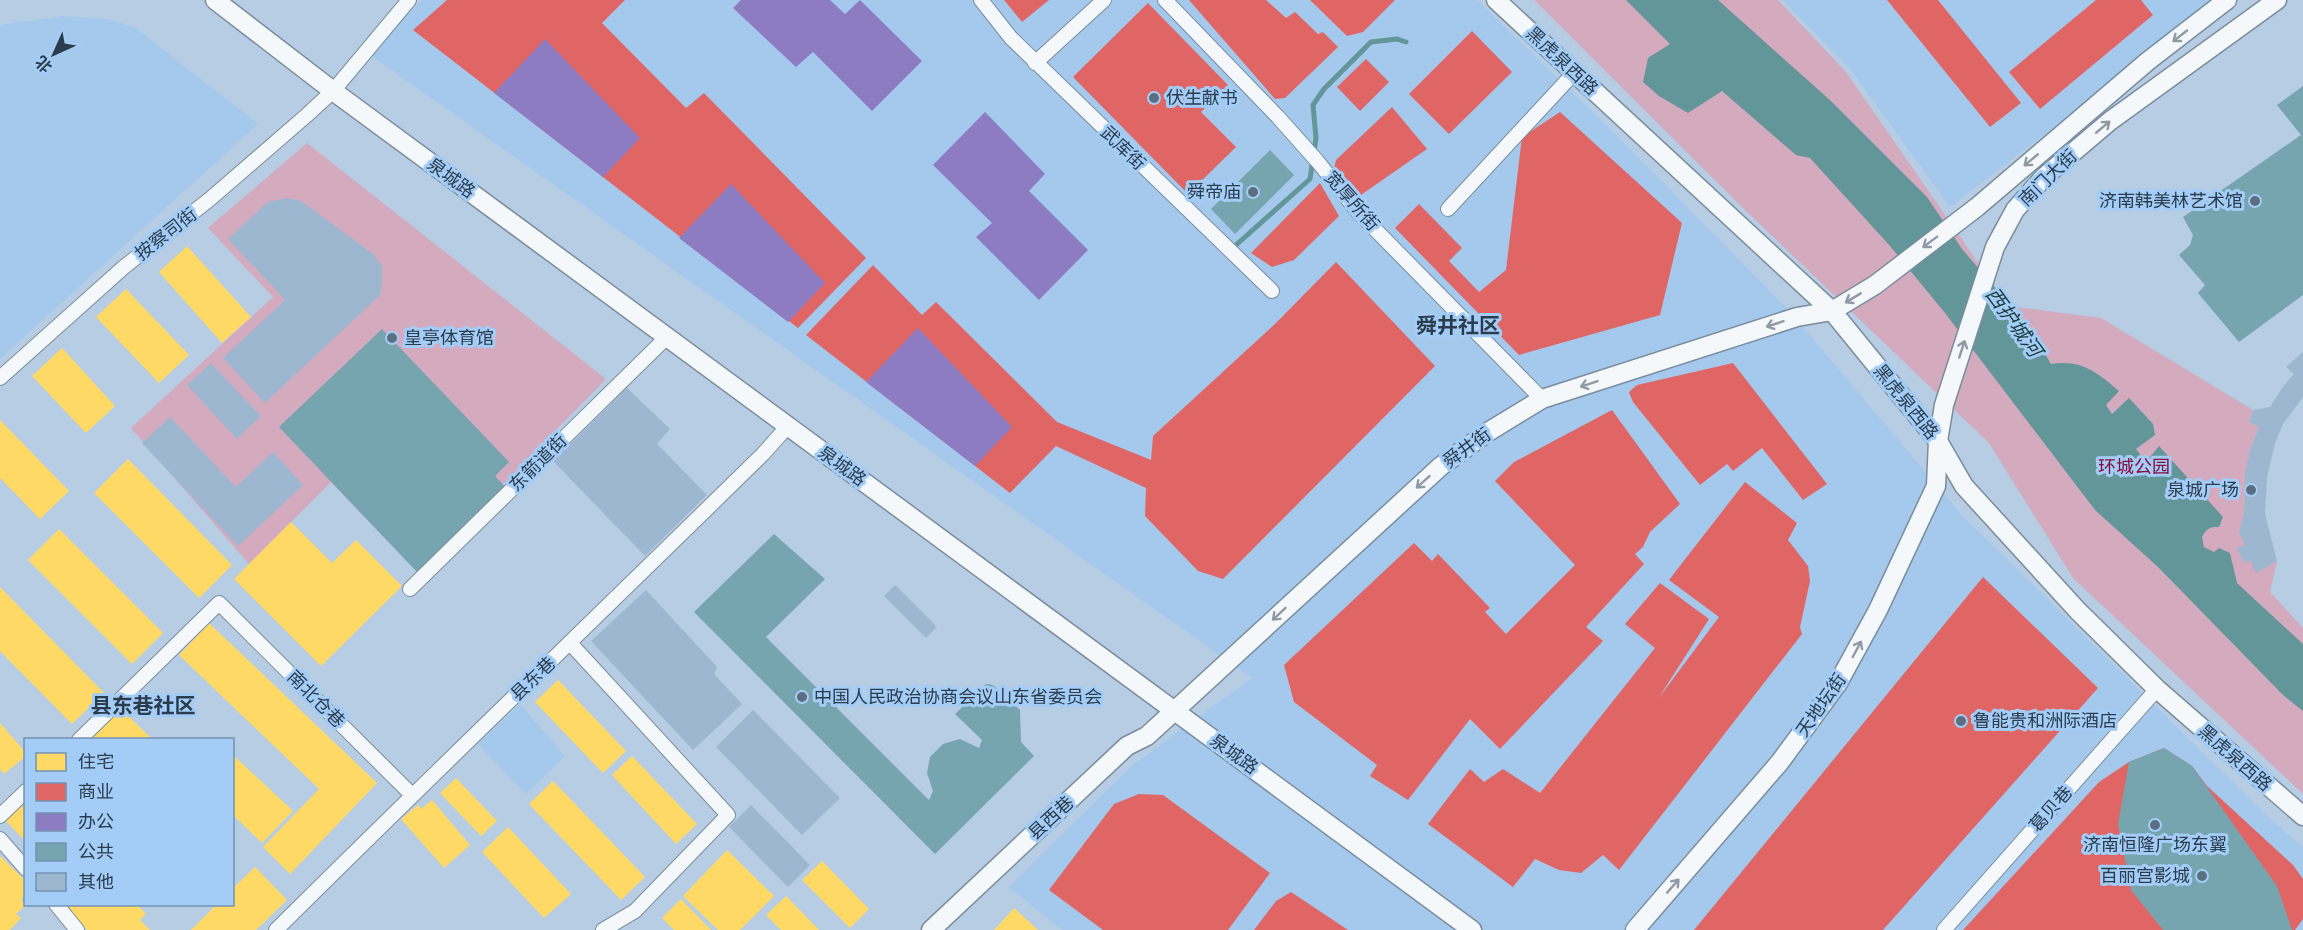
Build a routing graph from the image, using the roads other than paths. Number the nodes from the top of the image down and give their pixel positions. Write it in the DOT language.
graph roads {
  1 [pos="215,0"];
  2 [pos="410,0"];
  3 [pos="981,0"];
  4 [pos="1104,0"];
  5 [pos="1165,0"];
  6 [pos="1496,0"];
  7 [pos="2225,0"];
  8 [pos="2277,0"];
  9 [pos="1035,63"];
  10 [pos="1574,73"];
  11 [pos="333,91"];
  12 [pos="1448,209"];
  13 [pos="1272,291"];
  14 [pos="1832,310"];
  15 [pos="667,337"];
  16 [pos="0,378"];
  17 [pos="1542,399"];
  18 [pos="788,426"];
  19 [pos="1938,441"];
  20 [pos="410,589"];
  21 [pos="570,643"];
  22 [pos="2157,689"];
  23 [pos="1173,710"];
  24 [pos="81,738"];
  25 [pos="24,793"];
  26 [pos="412,795"];
  27 [pos="0,816"];
  28 [pos="2303,816"];
  29 [pos="0,839"];
  30 [pos="24,867"];
  31 [pos="58,906"];
  32 [pos="77,930"];
  33 [pos="276,930"];
  34 [pos="603,930"];
  35 [pos="931,930"];
  36 [pos="1472,930"];
  37 [pos="1635,930"];
  38 [pos="1944,930"];
  1 -- 11 [label="main road, 泉城路"];
  2 -- 11 [label="street, 按察司街"];
  3 -- 9 [label="street, 武库街"];
  4 -- 9 [label="street"];
  5 -- 17 [label="street, 宽厚所街"];
  6 -- 10 [label="main road, 黑虎泉西路"];
  7 -- 14 [label="main road, 南门大街, one-way"];
  19 -- 8 [label="main road, 南门大街, one-way"];
  9 -- 13 [label="street, 武库街"];
  10 -- 12 [label="street"];
  10 -- 14 [label="main road, 黑虎泉西路"];
  11 -- 15 [label="main road, 泉城路"];
  11 -- 16 [label="street, 按察司街"];
  14 -- 17 [label="main road, 舜井街, one-way"];
  14 -- 19 [label="main road, 黑虎泉西路"];
  15 -- 18 [label="main road, 泉城路"];
  15 -- 20 [label="street, 东箭道街"];
  17 -- 23 [label="main road, 舜井街, one-way"];
  18 -- 21 [label="street, 县东巷"];
  18 -- 23 [label="main road, 泉城路"];
  19 -- 22 [label="main road, 黑虎泉西路"];
  37 -- 19 [label="main road, 天地坛街, one-way"];
  21 -- 26 [label="street, 县东巷"];
  21 -- 34 [label="street"];
  22 -- 28 [label="main road, 黑虎泉西路"];
  22 -- 38 [label="street, 葛贝巷"];
  23 -- 35 [label="main road, 县西巷"];
  23 -- 36 [label="main road, 泉城路"];
  24 -- 26 [label="street, 南北仓巷"];
  25 -- 27 [label="street"];
  26 -- 33 [label="street, 县东巷"];
  29 -- 30 [label="street"];
  31 -- 32 [label="street"];
}
